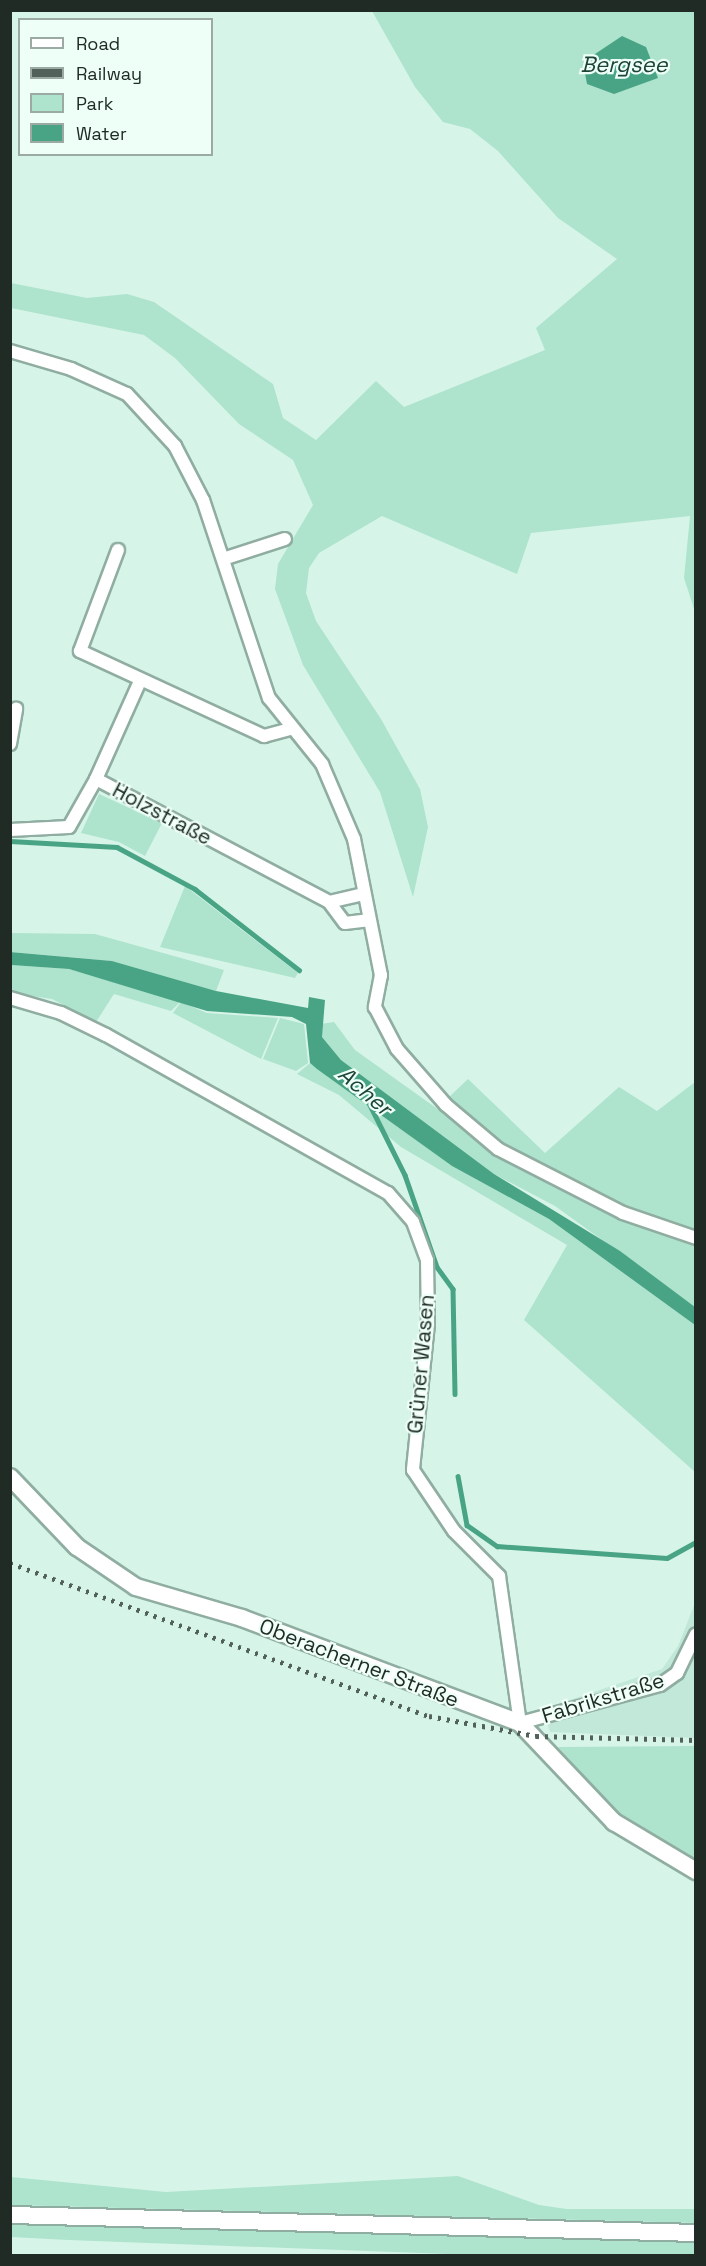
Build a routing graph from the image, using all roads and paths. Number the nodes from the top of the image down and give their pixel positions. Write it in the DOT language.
graph roads {
  1 [pos="10,351"];
  2 [pos="285,539"];
  3 [pos="118,550"];
  4 [pos="223,559"];
  5 [pos="140,681"];
  6 [pos="16,709"];
  7 [pos="291,729"];
  8 [pos="10,744"];
  9 [pos="96,779"];
  10 [pos="10,830"];
  11 [pos="364,894"];
  12 [pos="329,902"];
  13 [pos="368,920"];
  14 [pos="10,998"];
  15 [pos="696,1239"];
  16 [pos="10,1477"];
  17 [pos="696,1634"];
  18 [pos="520,1723"];
  19 [pos="696,1871"];
  20 [pos="10,2215"];
  21 [pos="696,2233"];
  1 -- 4 [label="street"];
  2 -- 4 [label="street"];
  3 -- 5 [label="street"];
  4 -- 7 [label="street"];
  5 -- 7 [label="street"];
  5 -- 9 [label="street"];
  6 -- 8 [label="street"];
  7 -- 11 [label="street"];
  9 -- 10 [label="street, Holzstraße"];
  9 -- 12 [label="street, Holzstraße"];
  11 -- 12 [label="street"];
  11 -- 13 [label="street"];
  12 -- 13 [label="street, Holzstraße"];
  13 -- 15 [label="street"];
  14 -- 18 [label="street, Grüner Wasen"];
  16 -- 18 [label="street, Oberacherner Straße"];
  17 -- 18 [label="street, Fabrikstraße"];
  18 -- 19 [label="street, Oberacherner Straße"];
  20 -- 21 [label="street"];
}
